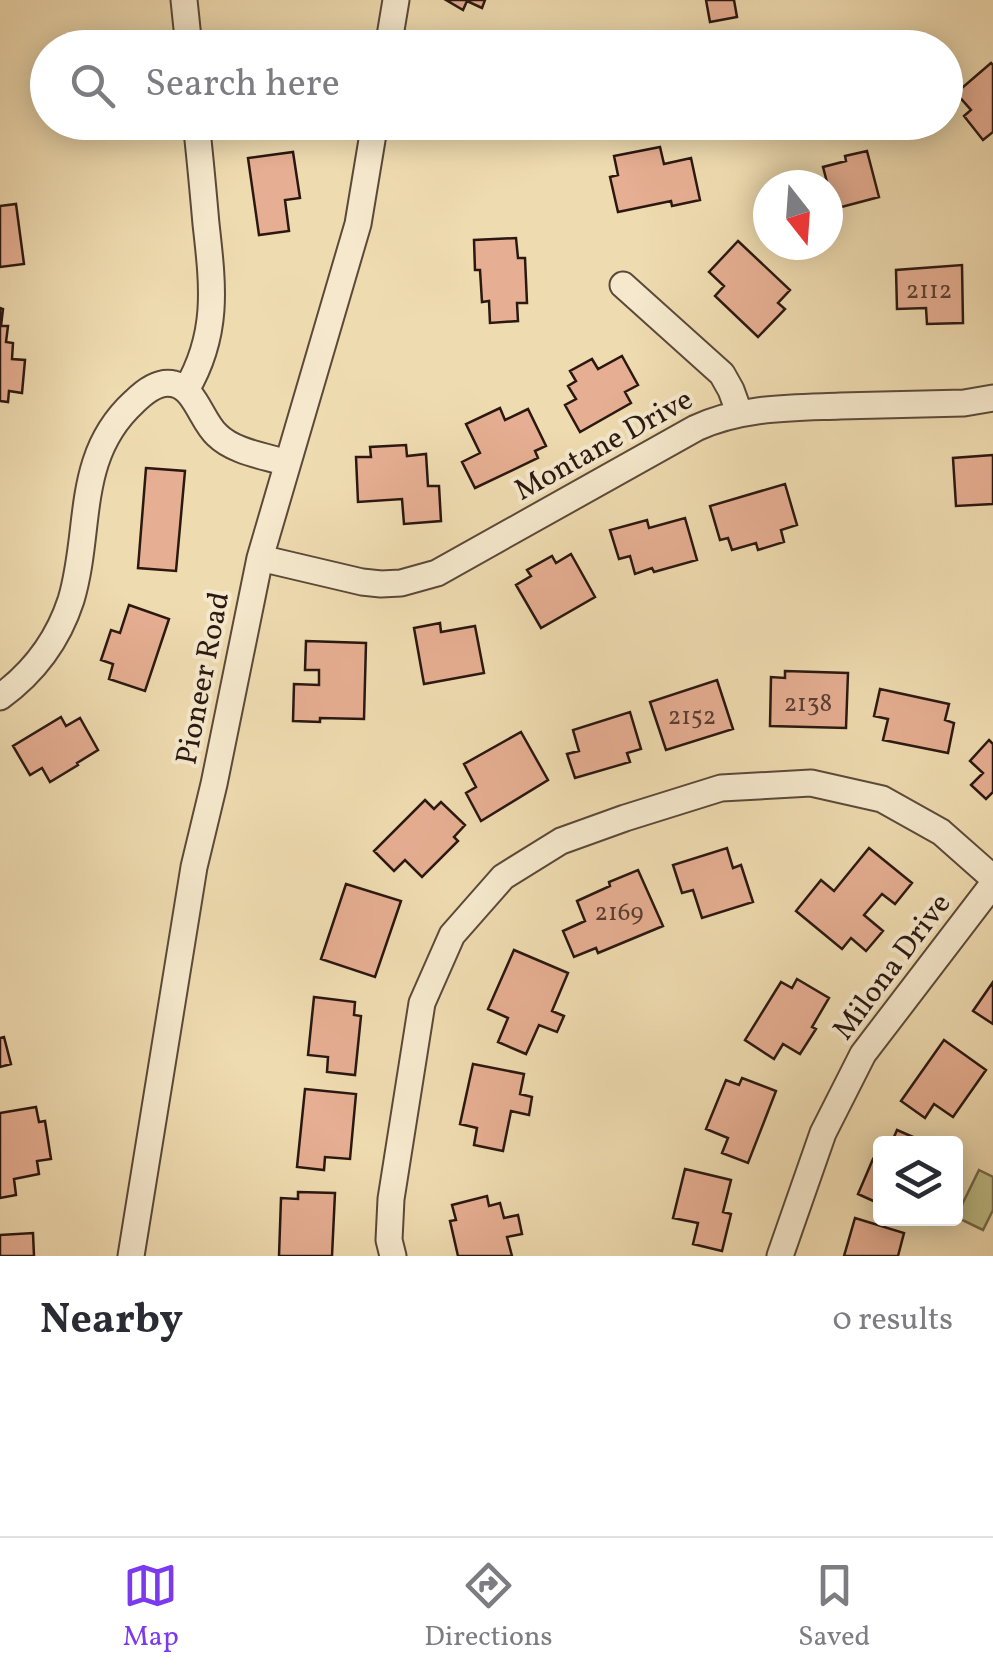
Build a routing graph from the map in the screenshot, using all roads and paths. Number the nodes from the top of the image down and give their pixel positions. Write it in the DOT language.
graph roads {
  1 [pos="184,0"];
  2 [pos="396,0"];
  3 [pos="187,30"];
  4 [pos="391,30"];
  5 [pos="198,140"];
  6 [pos="372,140"];
  7 [pos="622,286"];
  8 [pos="186,390"];
  9 [pos="993,398"];
  10 [pos="740,412"];
  11 [pos="287,463"];
  12 [pos="260,558"];
  13 [pos="0,698"];
  14 [pos="993,881"];
  15 [pos="130,1256"];
  16 [pos="393,1256"];
  17 [pos="780,1256"];
  1 -- 3 [label="street"];
  2 -- 4 [label="street"];
  5 -- 8 [label="street"];
  6 -- 11 [label="street, Pioneer Road"];
  7 -- 10 [label="street"];
  8 -- 11 [label="street"];
  8 -- 13 [label="street"];
  9 -- 10 [label="street, Montane Drive"];
  10 -- 12 [label="street, Montane Drive"];
  11 -- 12 [label="street, Pioneer Road"];
  12 -- 15 [label="street, Pioneer Road"];
  14 -- 16 [label="street"];
  14 -- 17 [label="street, Milona Drive"];
}
